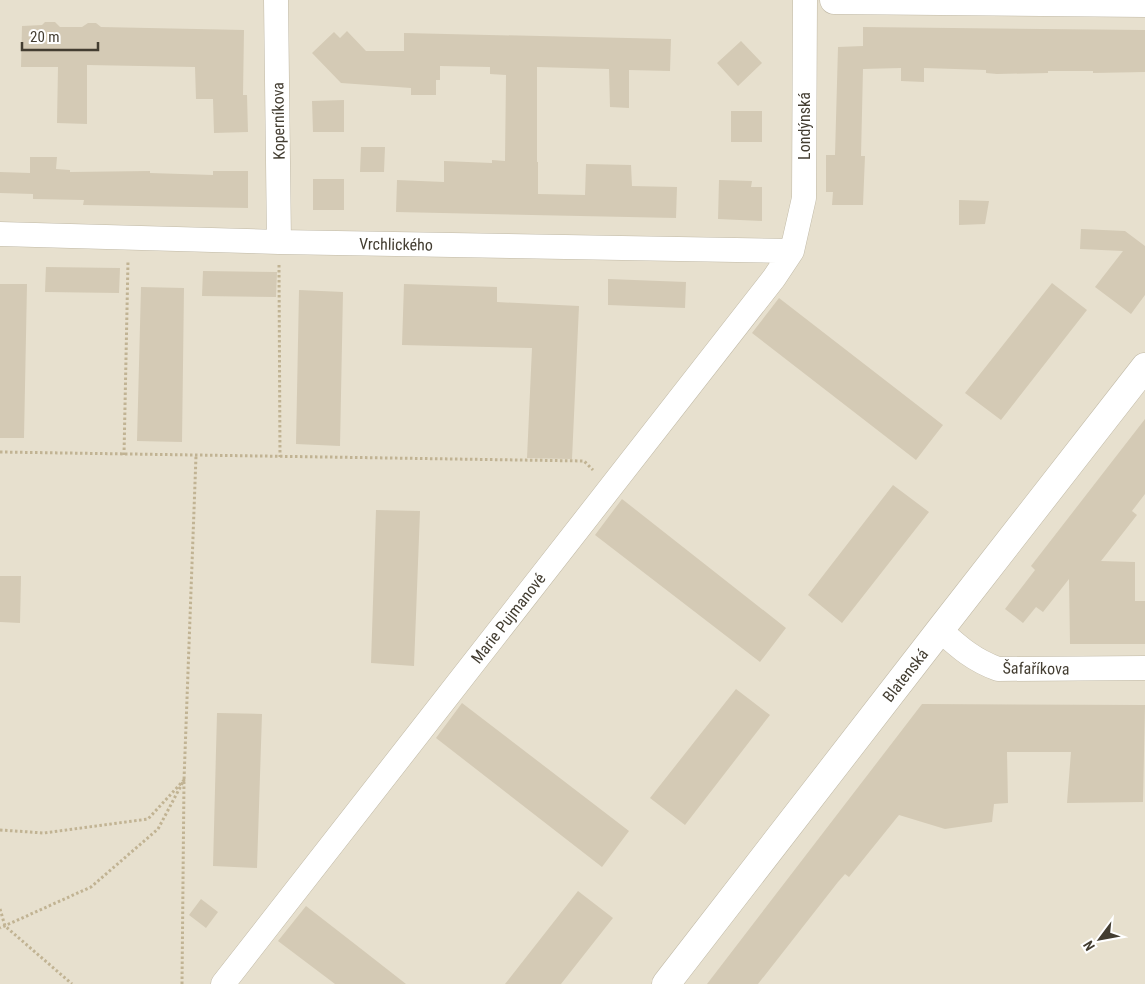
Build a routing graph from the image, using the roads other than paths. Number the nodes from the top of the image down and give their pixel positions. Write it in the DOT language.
graph roads {
  1 [pos="276,0"];
  2 [pos="805,0"];
  3 [pos="834,0"];
  4 [pos="1145,3"];
  5 [pos="0,234"];
  6 [pos="279,242"];
  7 [pos="792,251"];
  8 [pos="1145,367"];
  9 [pos="940,630"];
  10 [pos="1145,668"];
  11 [pos="223,984"];
  12 [pos="666,984"];
  1 -- 6 [label="street, Koperníkova"];
  2 -- 7 [label="street, Londýnská"];
  3 -- 4 [label="street"];
  5 -- 6 [label="street, Vrchlického"];
  6 -- 7 [label="street, Vrchlického"];
  7 -- 11 [label="street, Marie Pujmanové"];
  8 -- 9 [label="street, Blatenská"];
  9 -- 10 [label="street, Šafaříkova"];
  9 -- 12 [label="street, Blatenská"];
}
